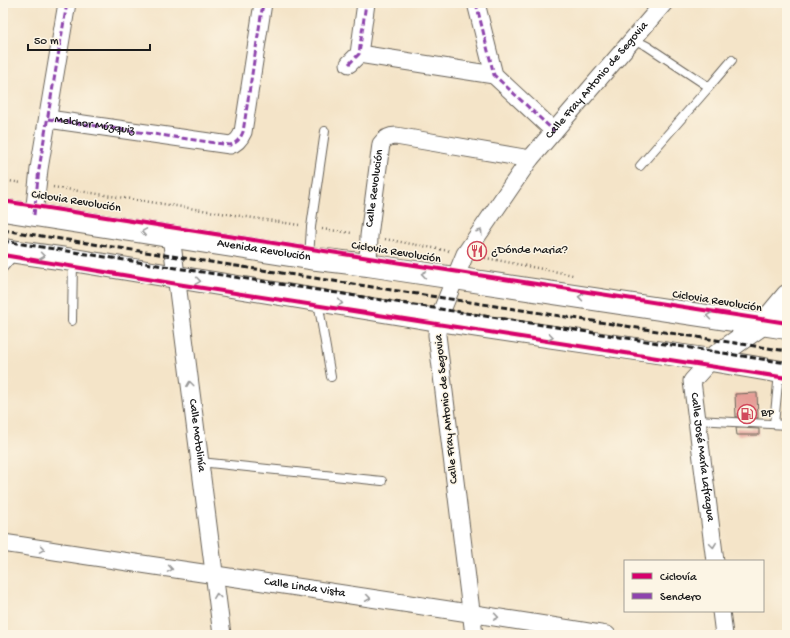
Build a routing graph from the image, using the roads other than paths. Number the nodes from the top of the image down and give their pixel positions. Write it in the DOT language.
graph roads {
  1 [pos="66,3"];
  2 [pos="264,3"];
  3 [pos="366,3"];
  4 [pos="476,3"];
  5 [pos="664,3"];
  6 [pos="633,39"];
  7 [pos="732,60"];
  8 [pos="494,75"];
  9 [pos="709,87"];
  10 [pos="48,119"];
  11 [pos="325,131"];
  12 [pos="554,131"];
  13 [pos="530,159"];
  14 [pos="640,166"];
  15 [pos="3,210"];
  16 [pos="34,215"];
  17 [pos="171,236"];
  18 [pos="8,257"];
  19 [pos="309,258"];
  20 [pos="73,260"];
  21 [pos="368,265"];
  22 [pos="176,277"];
  23 [pos="456,278"];
  24 [pos="787,296"];
  25 [pos="317,299"];
  26 [pos="438,320"];
  27 [pos="72,321"];
  28 [pos="762,324"];
  29 [pos="787,328"];
  30 [pos="711,360"];
  31 [pos="783,372"];
  32 [pos="331,377"];
  33 [pos="697,420"];
  34 [pos="774,424"];
  35 [pos="787,425"];
  36 [pos="200,462"];
  37 [pos="382,480"];
  38 [pos="3,543"];
  39 [pos="714,560"];
  40 [pos="214,575"];
  41 [pos="721,612"];
  42 [pos="471,613"];
  43 [pos="222,635"];
  44 [pos="474,635"];
  45 [pos="607,635"];
  46 [pos="724,635"];
  1 -- 10 [label="street"];
  2 -- 10 [label="street, Melchor Múzquiz"];
  3 -- 8 [label="street"];
  4 -- 8 [label="street"];
  5 -- 6 [label="street, Calle Fray Antonio de Segovia"];
  6 -- 9 [label="lane"];
  6 -- 12 [label="street, Calle Fray Antonio de Segovia"];
  7 -- 9 [label="lane"];
  8 -- 12 [label="street"];
  9 -- 14 [label="lane"];
  10 -- 16 [label="street, Melchor Múzquiz"];
  11 -- 19 [label="lane"];
  12 -- 13 [label="street, Calle Fray Antonio de Segovia"];
  13 -- 21 [label="street, Calle Revolución"];
  23 -- 13 [label="street, Calle Fray Antonio de Segovia, one-way"];
  15 -- 16 [label="main road, Avenida Revolución"];
  17 -- 16 [label="main road, Avenida Revolución, one-way"];
  17 -- 19 [label="main road, Avenida Revolución"];
  17 -- 22 [label="street, Calle Motolinía"];
  18 -- 20 [label="main road, one-way"];
  19 -- 21 [label="main road, Avenida Revolución"];
  20 -- 22 [label="main road"];
  20 -- 27 [label="lane"];
  23 -- 21 [label="main road, Avenida Revolución, one-way"];
  22 -- 25 [label="main road, one-way"];
  36 -- 22 [label="street, Calle Motolinía, one-way"];
  23 -- 26 [label="street, Calle Fray Antonio de Segovia"];
  28 -- 23 [label="main road, Avenida Revolución, one-way"];
  24 -- 28 [label="main road"];
  25 -- 26 [label="main road, one-way"];
  25 -- 32 [label="lane"];
  26 -- 30 [label="main road, one-way"];
  26 -- 42 [label="street, Calle Fray Antonio de Segovia"];
  28 -- 29 [label="main road, Avenida Revolución"];
  28 -- 30 [label="main road"];
  30 -- 31 [label="main road"];
  30 -- 33 [label="street, Calle José María Lafragua"];
  31 -- 34 [label="lane"];
  33 -- 34 [label="lane"];
  33 -- 39 [label="street, Calle José María Lafragua, one-way"];
  34 -- 35 [label="lane"];
  36 -- 37 [label="lane"];
  36 -- 40 [label="street, Calle Motolinía"];
  38 -- 40 [label="street, Calle Linda Vista, one-way"];
  40 -- 42 [label="street, Calle Linda Vista, one-way"];
  43 -- 40 [label="street, Calle Motolinía, one-way"];
  41 -- 46 [label="street"];
  42 -- 44 [label="street, Calle Fray Antonio de Segovia"];
  42 -- 45 [label="street, Calle Linda Vista, one-way"];
}
